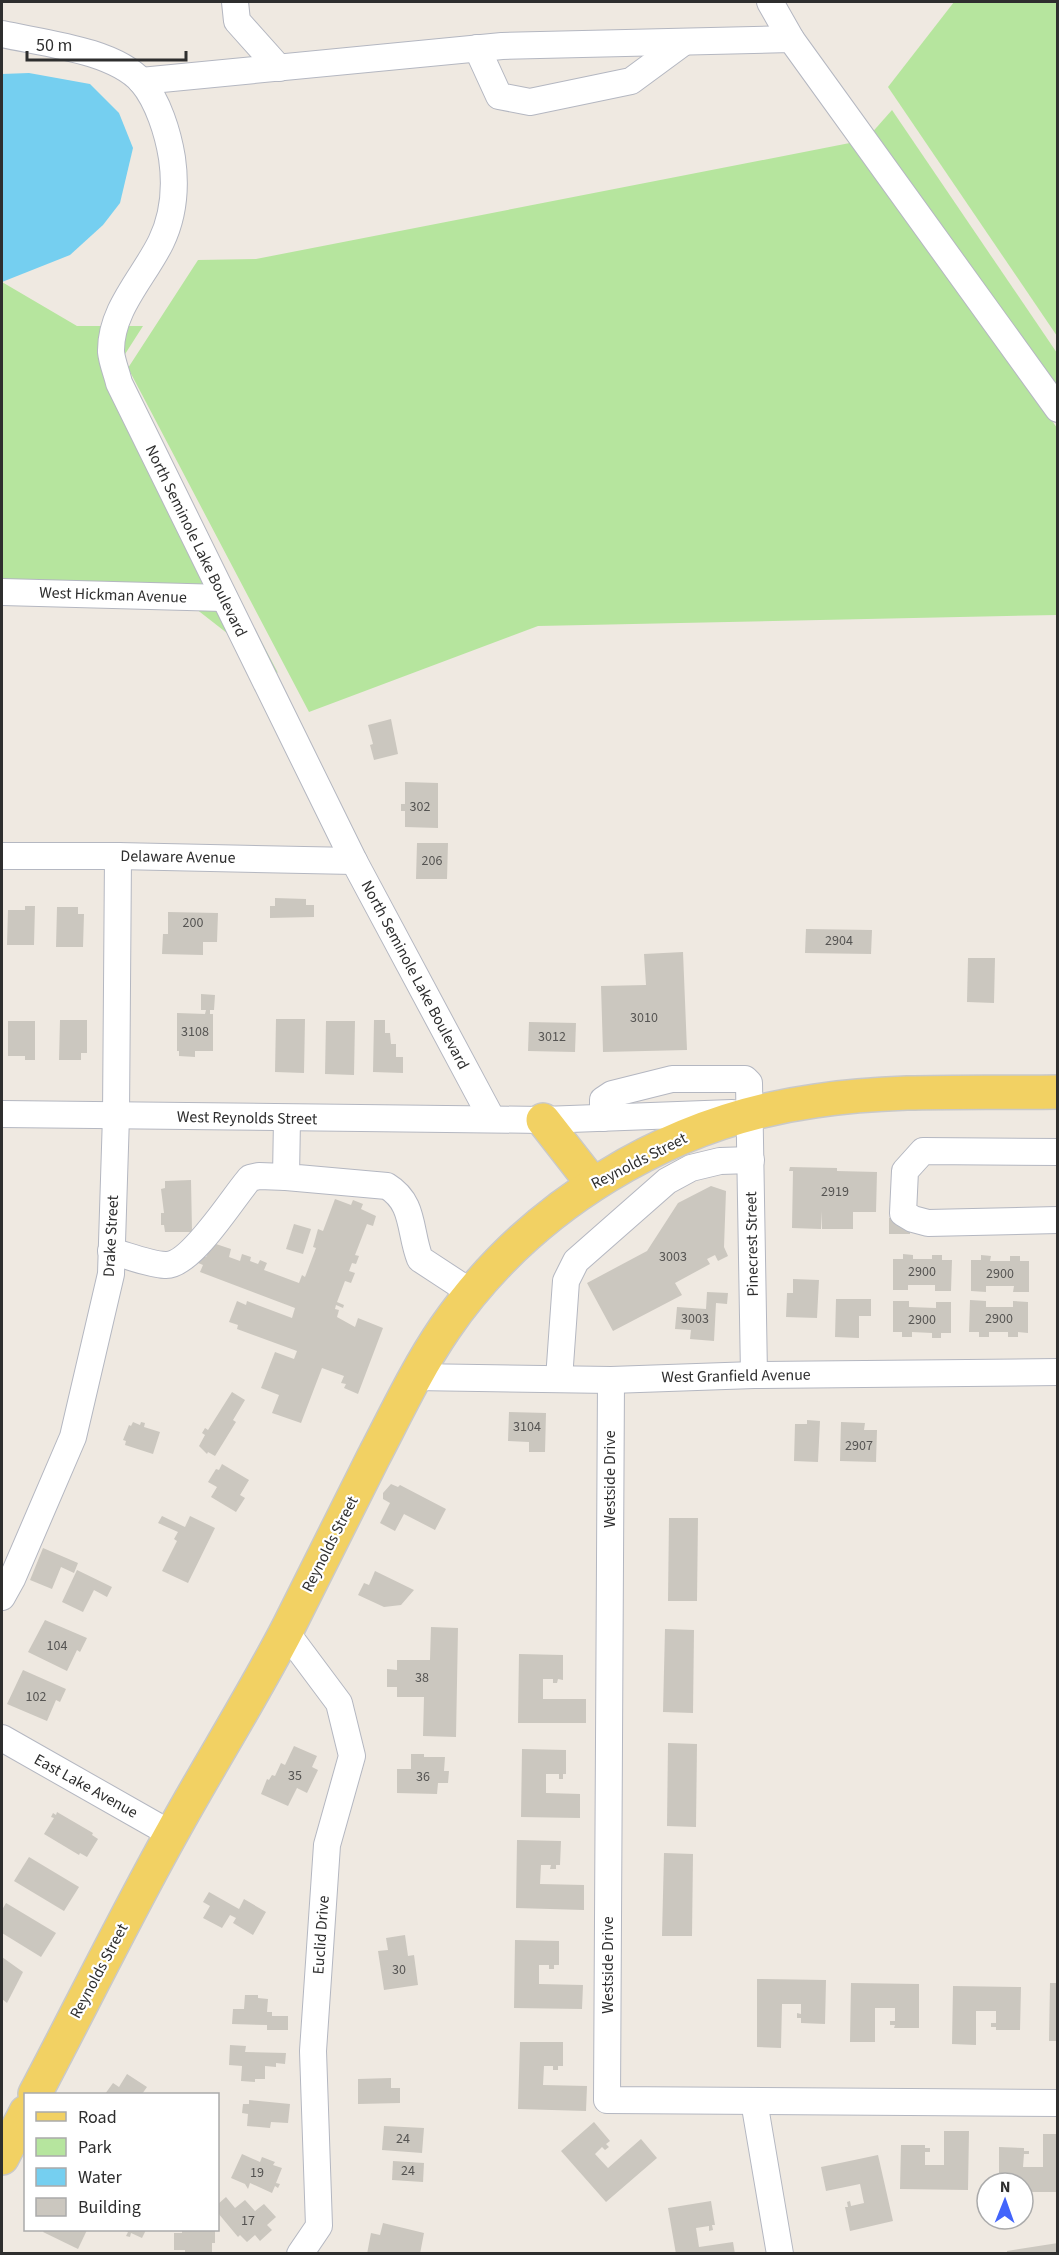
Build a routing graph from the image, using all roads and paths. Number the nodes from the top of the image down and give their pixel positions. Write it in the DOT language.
graph roads {
  1 [pos="235,2"];
  2 [pos="770,2"];
  3 [pos="789,2"];
  4 [pos="2,34"];
  5 [pos="791,39"];
  6 [pos="684,42"];
  7 [pos="477,48"];
  8 [pos="279,68"];
  9 [pos="141,81"];
  10 [pos="1058,409"];
  11 [pos="2,592"];
  12 [pos="224,598"];
  13 [pos="2,856"];
  14 [pos="118,856"];
  15 [pos="354,861"];
  16 [pos="1058,1092"];
  17 [pos="750,1113"];
  18 [pos="2,1114"];
  19 [pos="116,1116"];
  20 [pos="603,1118"];
  21 [pos="287,1119"];
  22 [pos="492,1119"];
  23 [pos="543,1120"];
  24 [pos="1058,1152"];
  25 [pos="751,1160"];
  26 [pos="286,1177"];
  27 [pos="593,1184"];
  28 [pos="1058,1220"];
  29 [pos="111,1251"];
  30 [pos="472,1293"];
  31 [pos="1058,1372"];
  32 [pos="754,1375"];
  33 [pos="414,1377"];
  34 [pos="559,1379"];
  35 [pos="611,1380"];
  36 [pos="2,1597"];
  37 [pos="286,1632"];
  38 [pos="2,1738"];
  39 [pos="171,1834"];
  40 [pos="36,2093"];
  41 [pos="754,2101"];
  42 [pos="1058,2103"];
  43 [pos="24,2116"];
  44 [pos="2,2158"];
  45 [pos="300,2253"];
  46 [pos="780,2253"];
  1 -- 8 [label="street"];
  2 -- 5 [label="street"];
  3 -- 5 [label="street"];
  4 -- 9 [label="street, North Seminole Lake Boulevard"];
  5 -- 6 [label="street"];
  5 -- 10 [label="street"];
  6 -- 7 [label="street"];
  6 -- 7 [label="street"];
  7 -- 8 [label="street"];
  8 -- 9 [label="street"];
  9 -- 12 [label="street, North Seminole Lake Boulevard"];
  11 -- 12 [label="street, West Hickman Avenue"];
  12 -- 15 [label="street, North Seminole Lake Boulevard"];
  13 -- 14 [label="street, Delaware Avenue"];
  14 -- 15 [label="street, Delaware Avenue"];
  14 -- 19 [label="street, Drake Street"];
  15 -- 22 [label="street, North Seminole Lake Boulevard"];
  16 -- 17 [label="main road, Reynolds Street"];
  17 -- 20 [label="street, Reynolds Street"];
  17 -- 20 [label="street, Pinecrest Street"];
  17 -- 25 [label="street, Pinecrest Street"];
  17 -- 27 [label="main road, Reynolds Street"];
  18 -- 19 [label="street, West Reynolds Street"];
  19 -- 21 [label="street, West Reynolds Street"];
  19 -- 29 [label="street, Drake Street"];
  20 -- 23 [label="street, Reynolds Street"];
  21 -- 22 [label="street, West Reynolds Street"];
  21 -- 26 [label="street"];
  22 -- 23 [label="street, Reynolds Street"];
  23 -- 27 [label="main road"];
  24 -- 28 [label="street"];
  25 -- 32 [label="street, Pinecrest Street"];
  25 -- 34 [label="street"];
  26 -- 29 [label="street"];
  26 -- 30 [label="street"];
  27 -- 30 [label="main road, Reynolds Street"];
  29 -- 36 [label="street, Drake Street"];
  30 -- 33 [label="main road, Reynolds Street"];
  31 -- 32 [label="street, West Granfield Avenue"];
  32 -- 35 [label="street, West Granfield Avenue"];
  33 -- 34 [label="street, West Granfield Avenue"];
  33 -- 37 [label="main road, Reynolds Street"];
  34 -- 35 [label="street, West Granfield Avenue"];
  35 -- 41 [label="street, Westside Drive"];
  37 -- 39 [label="main road, Reynolds Street"];
  37 -- 45 [label="street, Euclid Drive"];
  38 -- 39 [label="street, East Lake Avenue"];
  39 -- 40 [label="main road, Reynolds Street"];
  41 -- 42 [label="street, Westside Drive"];
  41 -- 46 [label="street"];
  43 -- 44 [label="main road"];
}
